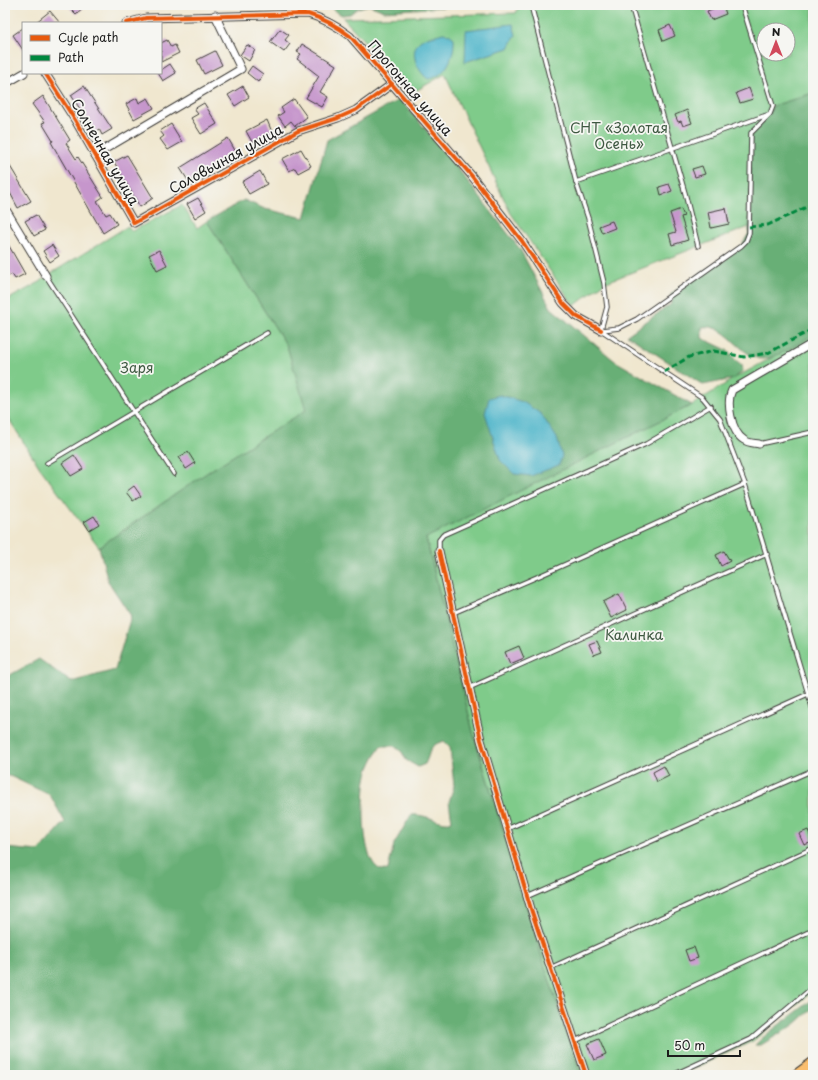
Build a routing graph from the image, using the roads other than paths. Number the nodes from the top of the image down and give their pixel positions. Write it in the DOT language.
graph roads {
  1 [pos="531,5"];
  2 [pos="631,5"];
  3 [pos="742,5"];
  4 [pos="215,15"];
  5 [pos="130,22"];
  6 [pos="22,74"];
  7 [pos="46,74"];
  8 [pos="5,84"];
  9 [pos="392,84"];
  10 [pos="770,114"];
  11 [pos="671,147"];
  12 [pos="95,155"];
  13 [pos="576,182"];
  14 [pos="5,208"];
  15 [pos="134,222"];
  16 [pos="698,246"];
  17 [pos="46,276"];
  18 [pos="601,330"];
  19 [pos="267,333"];
  20 [pos="813,343"];
  21 [pos="712,406"];
  22 [pos="133,411"];
  23 [pos="813,432"];
  24 [pos="759,444"];
  25 [pos="47,463"];
  26 [pos="174,474"];
  27 [pos="746,484"];
  28 [pos="439,551"];
  29 [pos="766,554"];
  30 [pos="453,613"];
  31 [pos="469,688"];
  32 [pos="808,694"];
  33 [pos="813,710"];
  34 [pos="813,770"];
  35 [pos="507,829"];
  36 [pos="813,848"];
  37 [pos="527,896"];
  38 [pos="813,930"];
  39 [pos="550,968"];
  40 [pos="813,987"];
  41 [pos="574,1041"];
  42 [pos="813,1064"];
  43 [pos="586,1075"];
  44 [pos="673,1075"];
  45 [pos="798,1075"];
  1 -- 13 [label="lane"];
  2 -- 11 [label="lane"];
  3 -- 10 [label="lane"];
  4 -- 5 [label="street, Прогонная улица"];
  4 -- 9 [label="street, Прогонная улица"];
  4 -- 12 [label="street"];
  6 -- 8 [label="street"];
  7 -- 12 [label="street, Солнечная улица"];
  9 -- 15 [label="street, Соловьиная улица"];
  9 -- 18 [label="street, Прогонная улица"];
  10 -- 11 [label="lane"];
  10 -- 18 [label="lane"];
  11 -- 13 [label="lane"];
  11 -- 16 [label="lane"];
  12 -- 15 [label="street, Солнечная улица"];
  13 -- 18 [label="lane"];
  14 -- 17 [label="street"];
  17 -- 22 [label="lane"];
  18 -- 21 [label="lane"];
  19 -- 22 [label="lane"];
  20 -- 24 [label="street"];
  21 -- 27 [label="lane"];
  21 -- 28 [label="lane"];
  22 -- 25 [label="lane"];
  22 -- 26 [label="lane"];
  23 -- 24 [label="lane"];
  27 -- 29 [label="lane"];
  27 -- 30 [label="lane"];
  28 -- 30 [label="street"];
  29 -- 31 [label="lane"];
  29 -- 32 [label="lane"];
  30 -- 31 [label="street"];
  31 -- 35 [label="street"];
  32 -- 33 [label="lane"];
  32 -- 35 [label="lane"];
  34 -- 37 [label="lane"];
  35 -- 37 [label="street"];
  36 -- 39 [label="lane"];
  37 -- 39 [label="street"];
  38 -- 41 [label="lane"];
  39 -- 41 [label="street"];
  40 -- 44 [label="lane"];
  41 -- 43 [label="street"];
  42 -- 45 [label="highway"];
}
